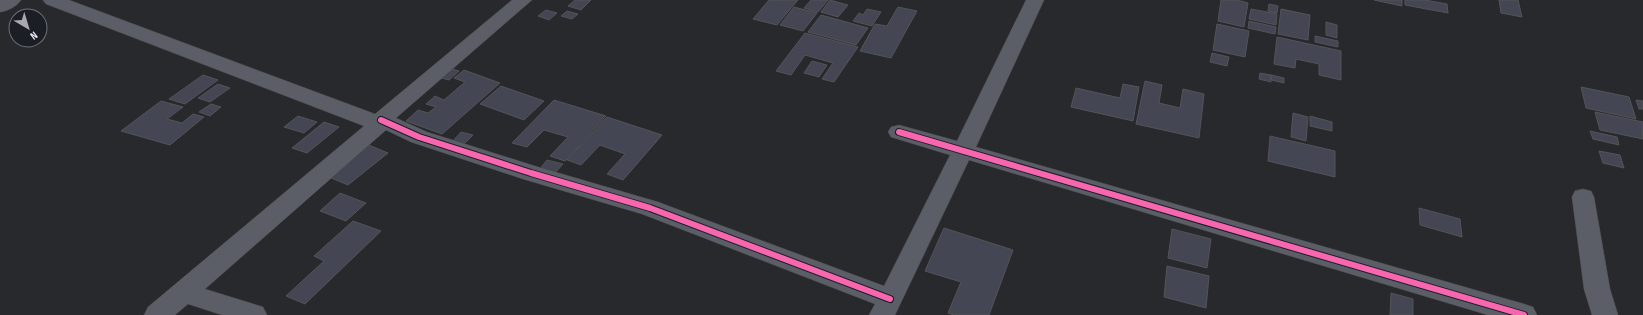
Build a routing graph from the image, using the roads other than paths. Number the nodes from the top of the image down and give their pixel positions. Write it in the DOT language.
graph roads {
  1 [pos="12,0"];
  2 [pos="52,0"];
  3 [pos="524,0"];
  4 [pos="1034,0"];
  5 [pos="0,7"];
  6 [pos="380,122"];
  7 [pos="899,132"];
  8 [pos="964,151"];
  9 [pos="1583,197"];
  10 [pos="184,292"];
  11 [pos="886,307"];
  12 [pos="157,315"];
  13 [pos="254,315"];
  14 [pos="1524,315"];
  15 [pos="1605,315"];
  1 -- 5 [label="street"];
  2 -- 6 [label="street"];
  3 -- 6 [label="street"];
  4 -- 8 [label="street"];
  6 -- 10 [label="street"];
  6 -- 11 [label="street"];
  7 -- 8 [label="street"];
  8 -- 11 [label="street"];
  8 -- 14 [label="street"];
  9 -- 15 [label="street"];
  10 -- 12 [label="street"];
  10 -- 13 [label="street"];
}
